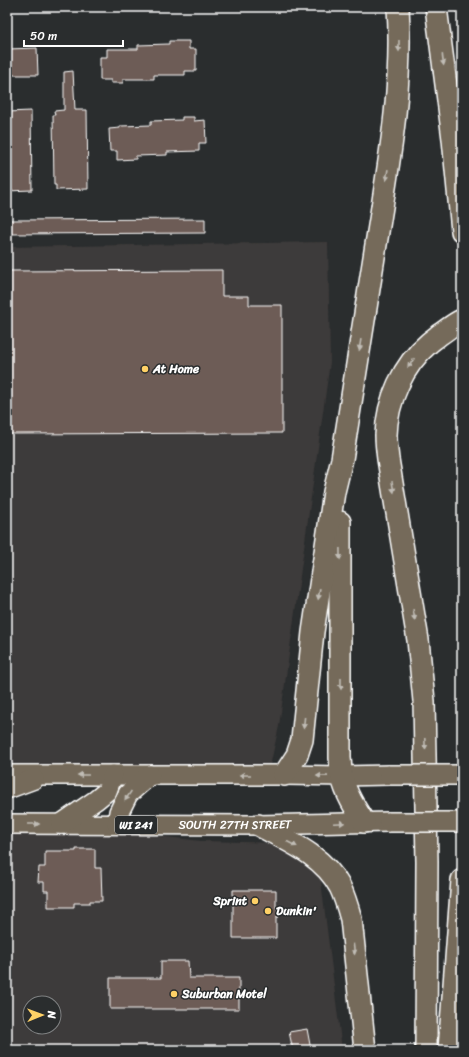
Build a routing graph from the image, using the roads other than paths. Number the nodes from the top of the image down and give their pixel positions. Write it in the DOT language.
graph roads {
  1 [pos="398,7"];
  2 [pos="436,7"];
  3 [pos="462,231"];
  4 [pos="462,320"];
  5 [pos="342,459"];
  6 [pos="7,775"];
  7 [pos="44,775"];
  8 [pos="113,775"];
  9 [pos="150,775"];
  10 [pos="284,775"];
  11 [pos="462,775"];
  12 [pos="342,776"];
  13 [pos="7,789"];
  14 [pos="364,822"];
  15 [pos="462,822"];
  16 [pos="7,824"];
  17 [pos="61,824"];
  18 [pos="117,824"];
  19 [pos="258,825"];
  20 [pos="462,880"];
  21 [pos="366,1050"];
  22 [pos="426,1050"];
  23 [pos="449,1050"];
  1 -- 5 [label="highway, one-way"];
  2 -- 3 [label="highway, one-way"];
  4 -- 22 [label="highway, one-way"];
  5 -- 10 [label="highway, one-way"];
  5 -- 12 [label="highway, one-way"];
  6 -- 7 [label="main road"];
  8 -- 7 [label="main road, one-way"];
  7 -- 13 [label="main road"];
  8 -- 9 [label="main road"];
  8 -- 17 [label="main road"];
  10 -- 9 [label="main road, one-way"];
  9 -- 18 [label="main road, one-way"];
  12 -- 10 [label="main road, one-way"];
  11 -- 12 [label="main road, bridge"];
  12 -- 14 [label="highway"];
  14 -- 15 [label="main road, SOUTH 27TH STREET / WI 241, bridge"];
  19 -- 14 [label="main road, SOUTH 27TH STREET / WI 241, one-way"];
  16 -- 17 [label="main road, SOUTH 27TH STREET / WI 241, one-way"];
  17 -- 18 [label="main road, SOUTH 27TH STREET / WI 241"];
  18 -- 19 [label="main road, SOUTH 27TH STREET / WI 241"];
  19 -- 21 [label="highway, one-way"];
  20 -- 23 [label="highway"];
}
